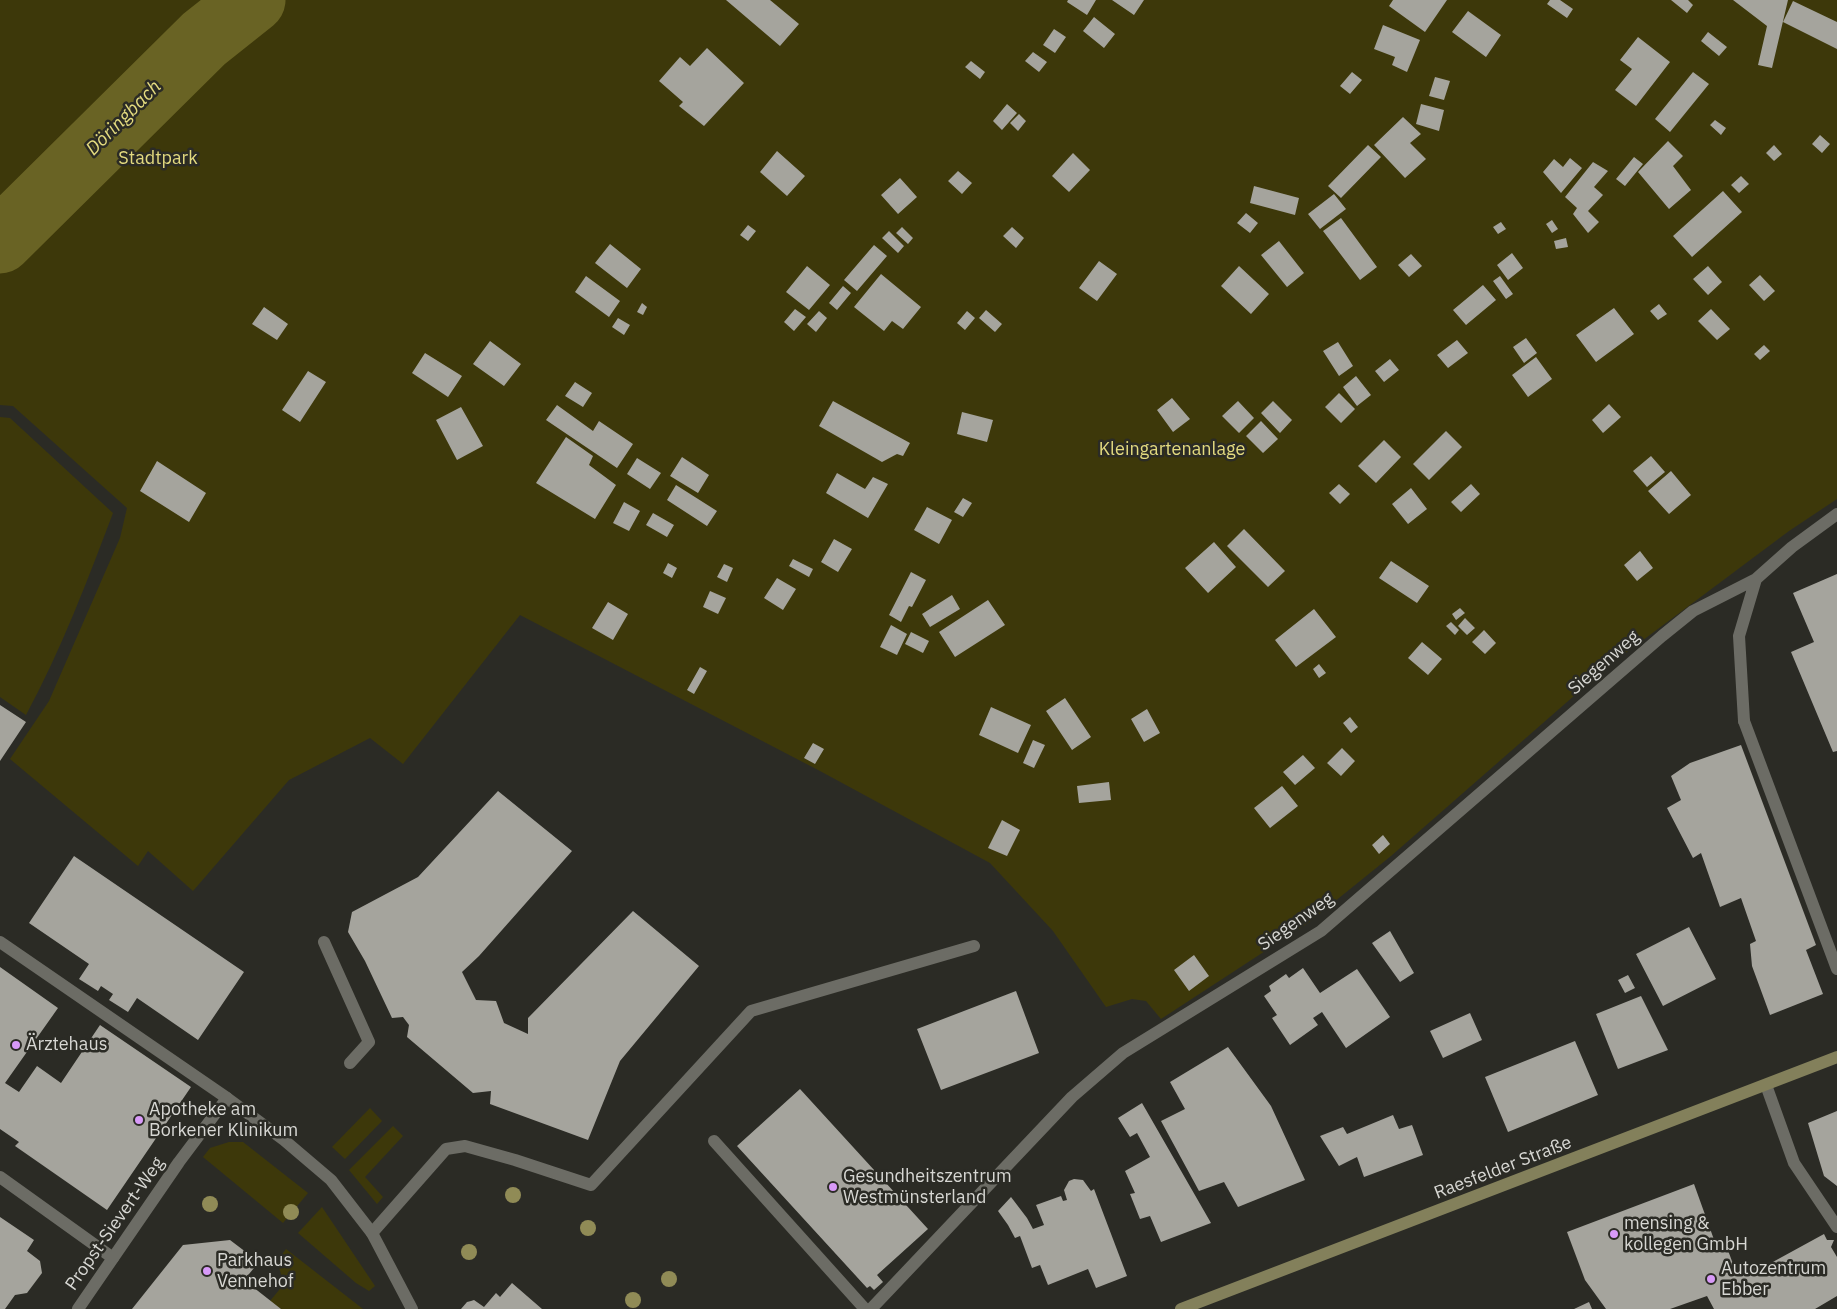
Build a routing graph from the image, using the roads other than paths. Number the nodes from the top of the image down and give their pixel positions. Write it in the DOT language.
graph roads {
  1 [pos="1837,514"];
  2 [pos="1756,579"];
  3 [pos="0,942"];
  4 [pos="324,942"];
  5 [pos="974,946"];
  6 [pos="1837,968"];
  7 [pos="1837,1057"];
  8 [pos="350,1063"];
  9 [pos="1766,1084"];
  10 [pos="227,1098"];
  11 [pos="714,1141"];
  12 [pos="0,1177"];
  13 [pos="1837,1227"];
  14 [pos="372,1233"];
  15 [pos="113,1258"];
  16 [pos="78,1309"];
  17 [pos="412,1309"];
  18 [pos="865,1309"];
  19 [pos="871,1309"];
  20 [pos="1181,1309"];
  1 -- 2 [label="street, Siegenweg"];
  2 -- 6 [label="street"];
  2 -- 19 [label="street, Siegenweg"];
  3 -- 10 [label="street"];
  4 -- 8 [label="street"];
  5 -- 14 [label="street"];
  7 -- 9 [label="main road, Raesfelder Straße"];
  9 -- 13 [label="street"];
  9 -- 20 [label="main road, Raesfelder Straße"];
  10 -- 14 [label="street"];
  10 -- 15 [label="street, Propst-Sievert-Weg"];
  11 -- 18 [label="street"];
  12 -- 15 [label="street"];
  14 -- 17 [label="street"];
  15 -- 16 [label="street, Propst-Sievert-Weg"];
}
